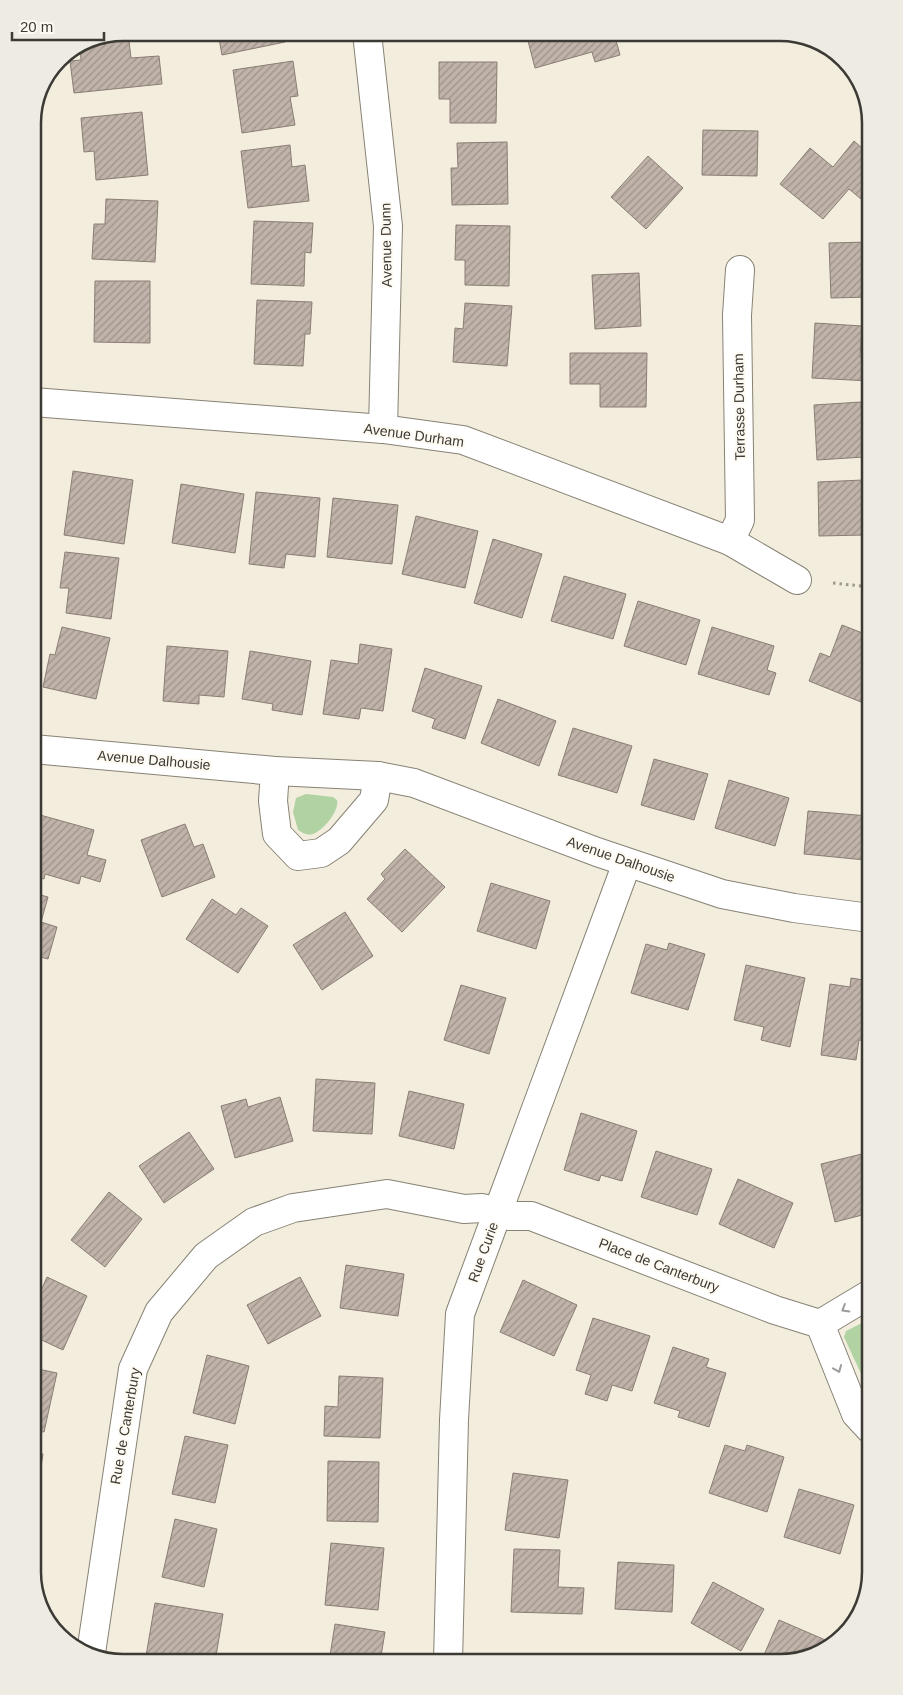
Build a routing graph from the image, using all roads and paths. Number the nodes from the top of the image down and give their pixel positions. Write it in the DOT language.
graph roads {
  1 [pos="368,41"];
  2 [pos="740,270"];
  3 [pos="41,403"];
  4 [pos="383,429"];
  5 [pos="730,541"];
  6 [pos="797,580"];
  7 [pos="833,583"];
  8 [pos="862,586"];
  9 [pos="41,750"];
  10 [pos="275,771"];
  11 [pos="378,776"];
  12 [pos="628,863"];
  13 [pos="862,917"];
  14 [pos="497,1212"];
  15 [pos="862,1299"];
  16 [pos="820,1324"];
  17 [pos="862,1420"];
  18 [pos="92,1647"];
  19 [pos="448,1654"];
  1 -- 4 [label="street, Avenue Dunn"];
  2 -- 5 [label="street, Terrasse Durham"];
  3 -- 4 [label="street, Avenue Durham"];
  4 -- 5 [label="street, Avenue Durham"];
  5 -- 6 [label="street, Avenue Durham"];
  7 -- 8 [label="path"];
  9 -- 10 [label="street, Avenue Dalhousie"];
  10 -- 11 [label="street, Avenue Dalhousie"];
  10 -- 11 [label="street"];
  11 -- 12 [label="street, Avenue Dalhousie"];
  12 -- 13 [label="street, Avenue Dalhousie"];
  12 -- 14 [label="street, Rue Curie"];
  14 -- 16 [label="street, Place de Canterbury"];
  14 -- 18 [label="street, Rue de Canterbury"];
  14 -- 19 [label="street, Rue Curie"];
  15 -- 16 [label="street, one-way"];
  16 -- 17 [label="street, one-way"];
}
